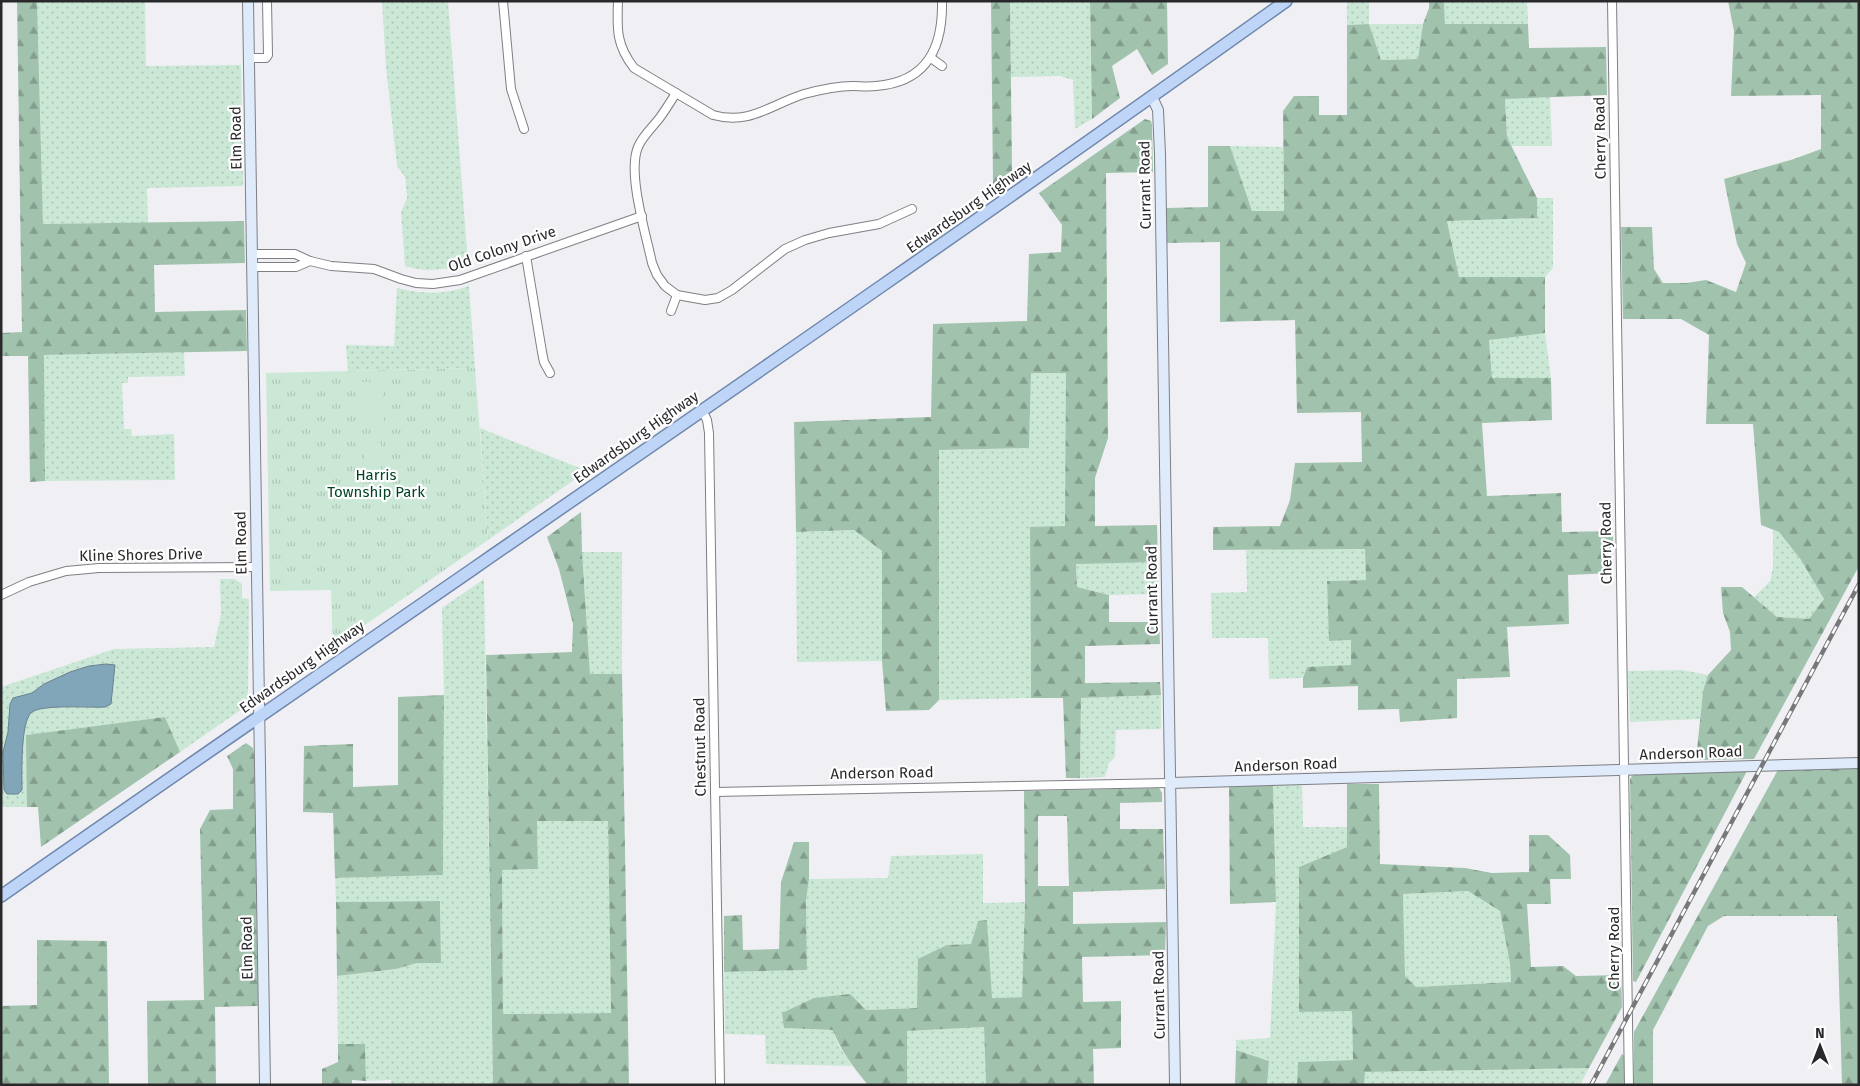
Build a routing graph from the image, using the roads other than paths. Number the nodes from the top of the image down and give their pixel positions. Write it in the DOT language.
graph roads {
  1 [pos="248,1"];
  2 [pos="267,1"];
  3 [pos="503,1"];
  4 [pos="618,1"];
  5 [pos="942,1"];
  6 [pos="1286,1"];
  7 [pos="1612,1"];
  8 [pos="249,58"];
  9 [pos="931,58"];
  10 [pos="942,66"];
  11 [pos="676,94"];
  12 [pos="1152,97"];
  13 [pos="524,129"];
  14 [pos="912,209"];
  15 [pos="642,216"];
  16 [pos="253,254"];
  17 [pos="526,256"];
  18 [pos="310,261"];
  19 [pos="253,267"];
  20 [pos="677,295"];
  21 [pos="671,311"];
  22 [pos="550,373"];
  23 [pos="702,410"];
  24 [pos="256,567"];
  25 [pos="1,595"];
  26 [pos="258,716"];
  27 [pos="1859,763"];
  28 [pos="1625,770"];
  29 [pos="1170,783"];
  30 [pos="714,792"];
  31 [pos="1,896"];
  32 [pos="265,1085"];
  33 [pos="720,1085"];
  34 [pos="1176,1085"];
  35 [pos="1629,1085"];
  1 -- 8 [label="street, Elm Road"];
  2 -- 8 [label="street"];
  3 -- 13 [label="street"];
  4 -- 11 [label="street"];
  5 -- 9 [label="street"];
  6 -- 12 [label="main road, Edwardsburg Highway"];
  7 -- 28 [label="street, Cherry Road"];
  8 -- 16 [label="street, Elm Road"];
  9 -- 10 [label="street"];
  9 -- 11 [label="street"];
  11 -- 15 [label="street"];
  12 -- 23 [label="main road, Edwardsburg Highway"];
  12 -- 29 [label="street, Currant Road"];
  14 -- 20 [label="street"];
  15 -- 17 [label="street, Old Colony Drive"];
  15 -- 20 [label="street"];
  16 -- 18 [label="street, Old Colony Drive"];
  16 -- 19 [label="street, Elm Road"];
  17 -- 18 [label="street, Old Colony Drive"];
  17 -- 22 [label="street"];
  18 -- 19 [label="street, Old Colony Drive"];
  19 -- 24 [label="street, Elm Road"];
  20 -- 21 [label="street"];
  23 -- 26 [label="main road, Edwardsburg Highway"];
  23 -- 30 [label="street, Chestnut Road"];
  24 -- 25 [label="street, Kline Shores Drive"];
  24 -- 26 [label="street, Elm Road"];
  26 -- 31 [label="main road, Edwardsburg Highway"];
  26 -- 32 [label="street, Elm Road"];
  27 -- 28 [label="street, Anderson Road"];
  28 -- 29 [label="street, Anderson Road"];
  28 -- 35 [label="street, Cherry Road"];
  29 -- 30 [label="street, Anderson Road"];
  29 -- 34 [label="street, Currant Road"];
  30 -- 33 [label="street, Chestnut Road"];
}
